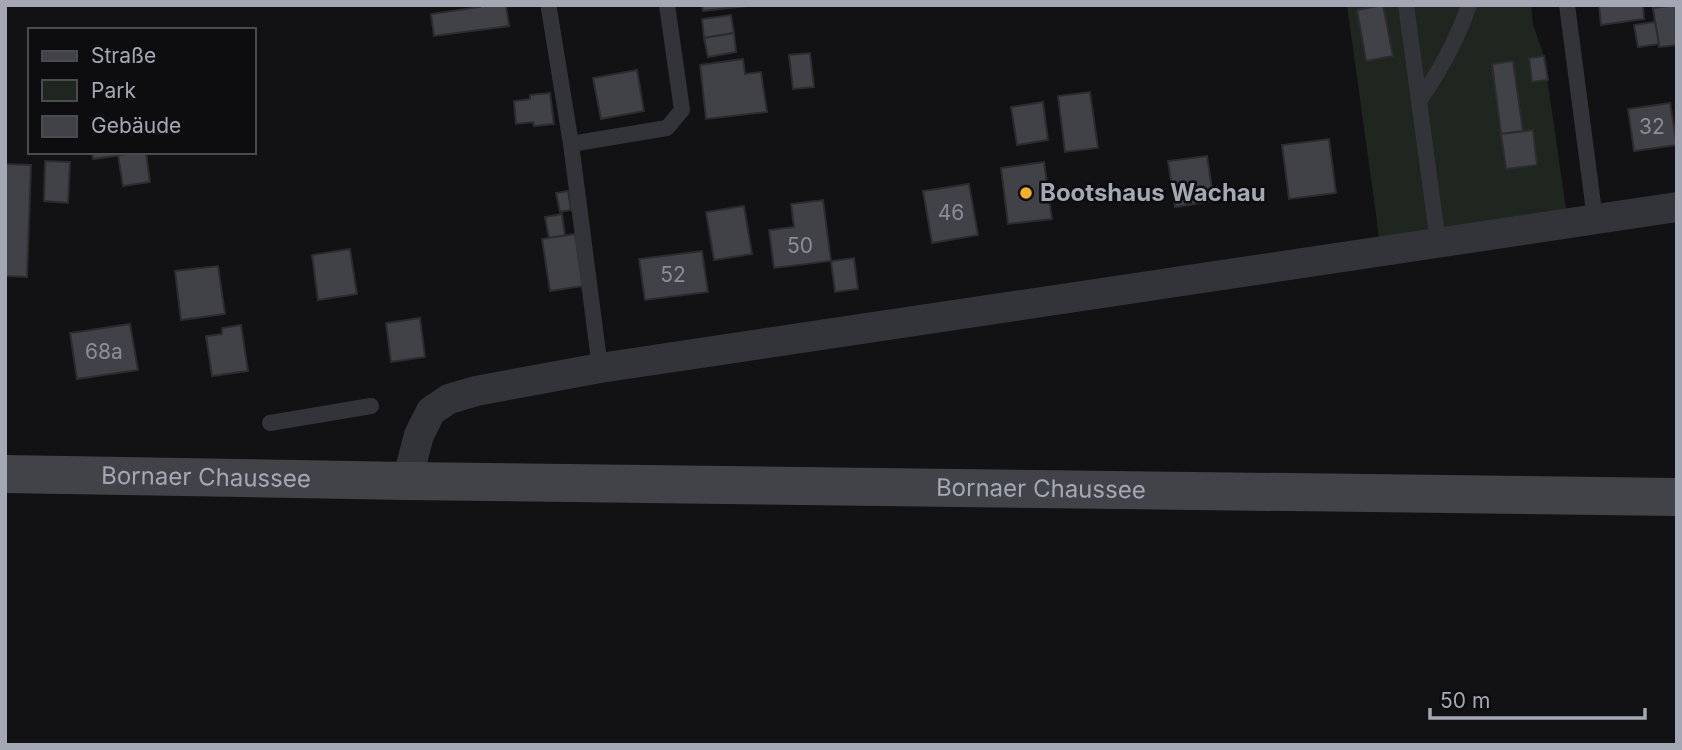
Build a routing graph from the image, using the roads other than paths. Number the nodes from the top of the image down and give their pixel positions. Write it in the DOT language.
graph roads {
  1 [pos="667,5"];
  2 [pos="1406,5"];
  3 [pos="1469,5"];
  4 [pos="1567,5"];
  5 [pos="549,9"];
  6 [pos="1419,101"];
  7 [pos="571,144"];
  8 [pos="1677,207"];
  9 [pos="1595,219"];
  10 [pos="1438,242"];
  11 [pos="600,368"];
  12 [pos="371,405"];
  13 [pos="270,422"];
  14 [pos="5,474"];
  15 [pos="407,481"];
  16 [pos="1677,497"];
  1 -- 7 [label="lane"];
  2 -- 6 [label="lane"];
  3 -- 6 [label="lane"];
  4 -- 9 [label="lane"];
  5 -- 7 [label="lane"];
  6 -- 10 [label="lane"];
  7 -- 11 [label="lane"];
  8 -- 9 [label="street"];
  9 -- 10 [label="street"];
  10 -- 11 [label="street"];
  11 -- 15 [label="street"];
  12 -- 13 [label="lane"];
  14 -- 15 [label="street, Bornaer Chaussee"];
  15 -- 16 [label="street, Bornaer Chaussee"];
}
